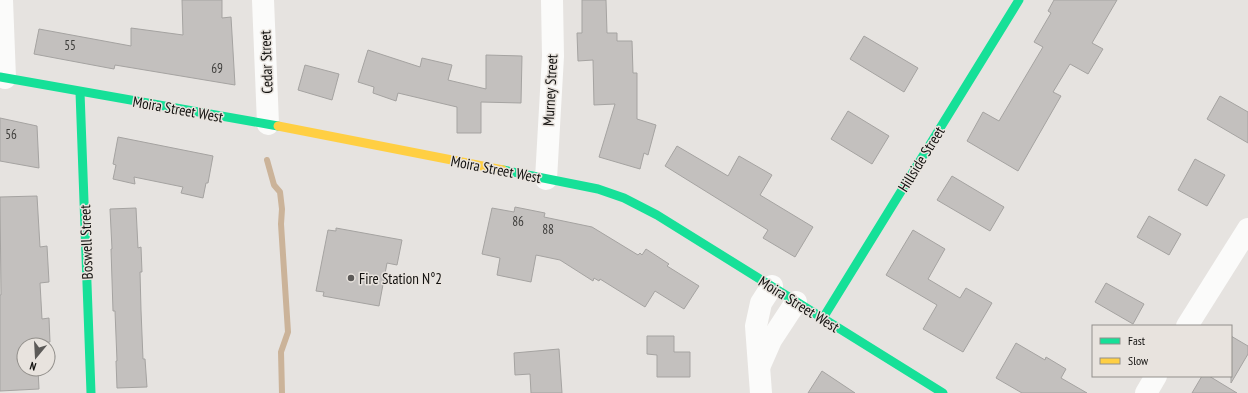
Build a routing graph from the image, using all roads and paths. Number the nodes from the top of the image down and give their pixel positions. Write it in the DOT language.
graph roads {
  1 [pos="2,0"];
  2 [pos="263,0"];
  3 [pos="552,0"];
  4 [pos="1019,0"];
  5 [pos="2,78"];
  6 [pos="80,92"];
  7 [pos="268,124"];
  8 [pos="546,179"];
  9 [pos="1248,229"];
  10 [pos="772,286"];
  11 [pos="796,302"];
  12 [pos="823,318"];
  13 [pos="1189,325"];
  14 [pos="760,366"];
  15 [pos="1155,377"];
  16 [pos="91,393"];
  17 [pos="761,393"];
  18 [pos="943,393"];
  19 [pos="1146,393"];
  1 -- 5 [label="street"];
  2 -- 7 [label="street, Cedar Street"];
  3 -- 8 [label="street, Murney Street"];
  4 -- 12 [label="main road, Hillside Street"];
  5 -- 6 [label="main road, Moira Street West"];
  6 -- 7 [label="main road, Moira Street West"];
  6 -- 16 [label="main road, Boswell Street"];
  7 -- 8 [label="main road, Moira Street West"];
  8 -- 10 [label="main road, Moira Street West"];
  9 -- 13 [label="street"];
  10 -- 11 [label="main road, Moira Street West"];
  10 -- 14 [label="street"];
  11 -- 12 [label="main road, Moira Street West"];
  11 -- 14 [label="street"];
  12 -- 18 [label="main road, Moira Street West"];
  14 -- 17 [label="street"];
  15 -- 19 [label="street"];
}
